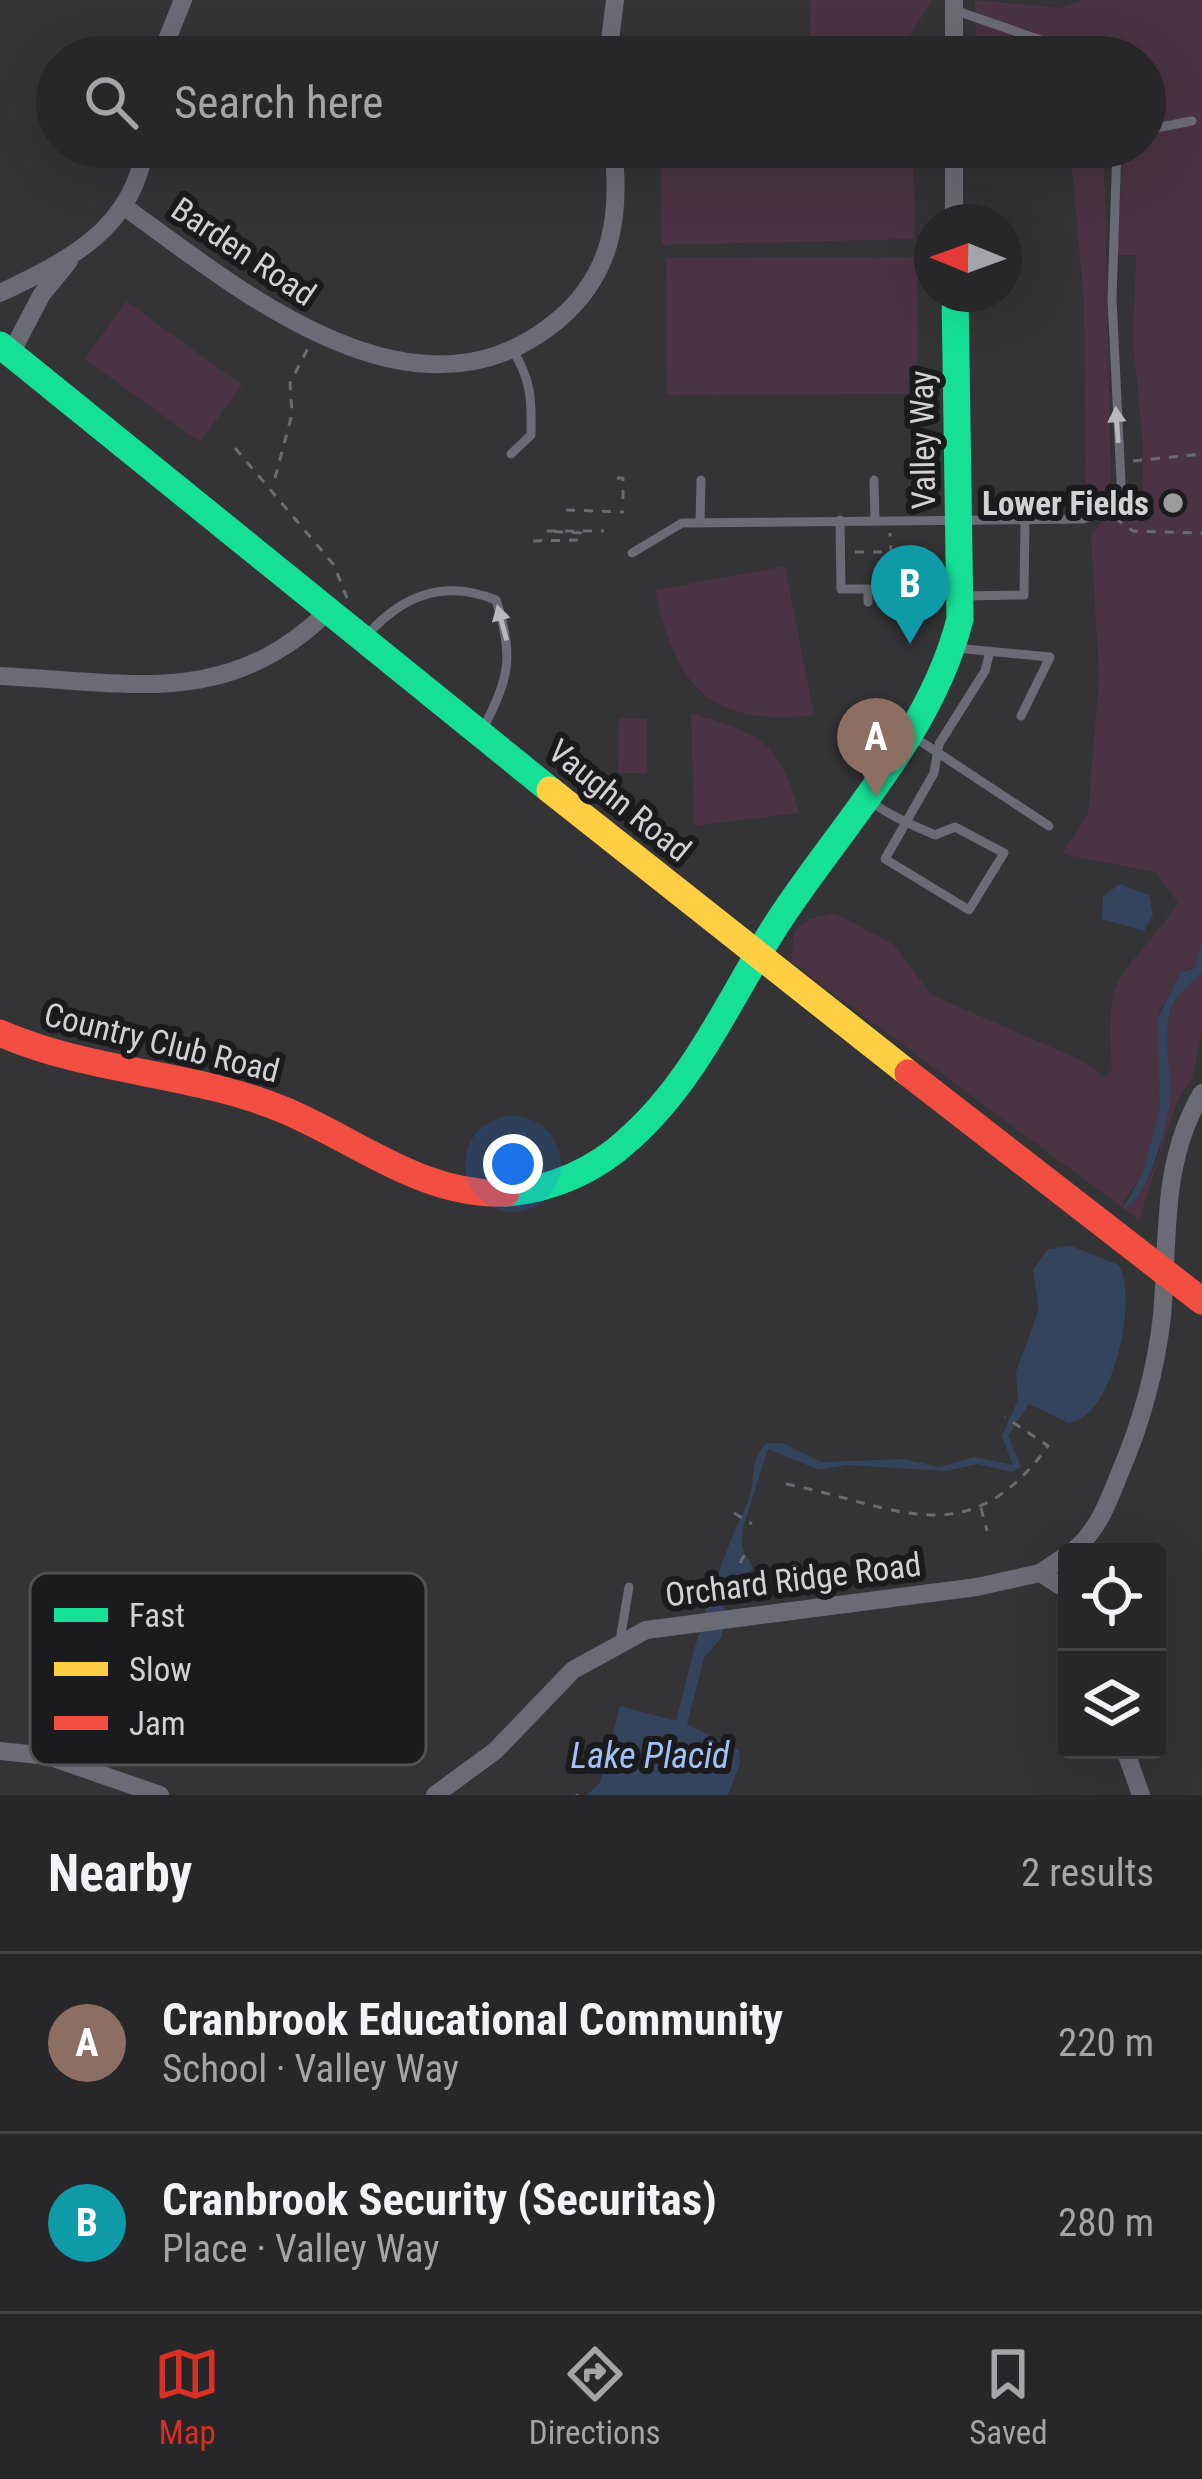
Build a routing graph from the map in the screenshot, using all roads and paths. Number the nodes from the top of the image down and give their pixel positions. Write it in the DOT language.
graph roads {
  1 [pos="183,0"];
  2 [pos="616,0"];
  3 [pos="954,5"];
  4 [pos="168,36"];
  5 [pos="611,36"];
  6 [pos="954,36"];
  7 [pos="1035,36"];
  8 [pos="1192,121"];
  9 [pos="1166,126"];
  10 [pos="138,168"];
  11 [pos="614,168"];
  12 [pos="954,168"];
  13 [pos="1116,168"];
  14 [pos="955,204"];
  15 [pos="126,208"];
  16 [pos="72,257"];
  17 [pos="0,292"];
  18 [pos="955,312"];
  19 [pos="315,334"];
  20 [pos="512,348"];
  21 [pos="5,349"];
  22 [pos="235,448"];
  23 [pos="511,454"];
  24 [pos="1202,454"];
  25 [pos="1119,463"];
  26 [pos="275,478"];
  27 [pos="617,478"];
  28 [pos="701,480"];
  29 [pos="874,480"];
  30 [pos="566,510"];
  31 [pos="1103,510"];
  32 [pos="959,519"];
  33 [pos="840,520"];
  34 [pos="874,520"];
  35 [pos="890,520"];
  36 [pos="1025,520"];
  37 [pos="700,522"];
  38 [pos="589,530"];
  39 [pos="604,531"];
  40 [pos="1202,532"];
  41 [pos="581,533"];
  42 [pos="533,541"];
  43 [pos="841,552"];
  44 [pos="890,552"];
  45 [pos="632,553"];
  46 [pos="961,596"];
  47 [pos="868,602"];
  48 [pos="886,607"];
  49 [pos="346,622"];
  50 [pos="955,648"];
  51 [pos="990,651"];
  52 [pos="0,676"];
  53 [pos="1021,716"];
  54 [pos="480,732"];
  55 [pos="906,732"];
  56 [pos="937,754"];
  57 [pos="863,796"];
  58 [pos="906,822"];
  59 [pos="1049,826"];
  60 [pos="757,956"];
  61 [pos="0,1033"];
  62 [pos="1202,1094"];
  63 [pos="1164,1268"];
  64 [pos="1202,1300"];
  65 [pos="1005,1417"];
  66 [pos="786,1484"];
  67 [pos="981,1506"];
  68 [pos="734,1514"];
  69 [pos="752,1525"];
  70 [pos="987,1531"];
  71 [pos="1091,1543"];
  72 [pos="745,1554"];
  73 [pos="1058,1561"];
  74 [pos="740,1563"];
  75 [pos="1040,1573"];
  76 [pos="1058,1584"];
  77 [pos="629,1587"];
  78 [pos="620,1640"];
  79 [pos="0,1750"];
  80 [pos="30,1754"];
  81 [pos="1128,1759"];
  82 [pos="75,1765"];
  83 [pos="160,1795"];
  84 [pos="435,1795"];
  85 [pos="1141,1795"];
  1 -- 4 [label="street"];
  2 -- 5 [label="street"];
  3 -- 6 [label="street"];
  3 -- 7 [label="lane"];
  8 -- 9 [label="lane"];
  10 -- 15 [label="street"];
  11 -- 20 [label="street, Barden Road"];
  12 -- 14 [label="street"];
  25 -- 13 [label="lane, one-way"];
  15 -- 16 [label="street"];
  15 -- 19 [label="street, Barden Road"];
  16 -- 17 [label="street"];
  16 -- 21 [label="street"];
  18 -- 32 [label="street, Valley Way"];
  19 -- 20 [label="street, Barden Road"];
  19 -- 26 [label="path"];
  20 -- 23 [label="lane"];
  21 -- 49 [label="street, Vaughn Road"];
  22 -- 49 [label="path"];
  24 -- 25 [label="path"];
  25 -- 31 [label="lane"];
  27 -- 30 [label="path"];
  28 -- 37 [label="lane"];
  29 -- 34 [label="lane"];
  31 -- 36 [label="lane"];
  31 -- 40 [label="path"];
  32 -- 35 [label="lane"];
  32 -- 36 [label="lane"];
  32 -- 46 [label="street, Valley Way"];
  33 -- 34 [label="lane"];
  33 -- 37 [label="lane"];
  33 -- 43 [label="lane"];
  34 -- 35 [label="lane"];
  35 -- 44 [label="path"];
  36 -- 46 [label="lane"];
  37 -- 45 [label="lane"];
  38 -- 39 [label="path"];
  38 -- 41 [label="path"];
  38 -- 41 [label="path"];
  41 -- 42 [label="path"];
  43 -- 44 [label="path"];
  43 -- 47 [label="lane"];
  44 -- 48 [label="path"];
  46 -- 50 [label="street, Valley Way"];
  49 -- 52 [label="street"];
  49 -- 54 [label="street, Vaughn Road"];
  54 -- 49 [label="lane, one-way"];
  50 -- 51 [label="lane"];
  50 -- 55 [label="street, Valley Way"];
  51 -- 53 [label="lane"];
  51 -- 56 [label="lane"];
  54 -- 60 [label="street, Vaughn Road"];
  55 -- 56 [label="lane"];
  55 -- 57 [label="street, Valley Way"];
  56 -- 58 [label="lane"];
  56 -- 59 [label="lane"];
  57 -- 58 [label="lane"];
  57 -- 60 [label="street, Valley Way"];
  58 -- 58 [label="lane"];
  60 -- 61 [label="street, Country Club Road"];
  60 -- 63 [label="street, Vaughn Road"];
  62 -- 63 [label="street, Orchard Ridge Road"];
  63 -- 64 [label="street, Vaughn Road"];
  63 -- 71 [label="street, Orchard Ridge Road"];
  65 -- 67 [label="path"];
  66 -- 67 [label="path"];
  67 -- 70 [label="path"];
  68 -- 69 [label="path"];
  72 -- 74 [label="path"];
  73 -- 75 [label="street, Orchard Ridge Road"];
  75 -- 76 [label="street"];
  75 -- 78 [label="street, Orchard Ridge Road"];
  77 -- 78 [label="lane"];
  78 -- 84 [label="street, Orchard Ridge Road"];
  79 -- 80 [label="street"];
  81 -- 85 [label="street"];
  82 -- 83 [label="street"];
}
